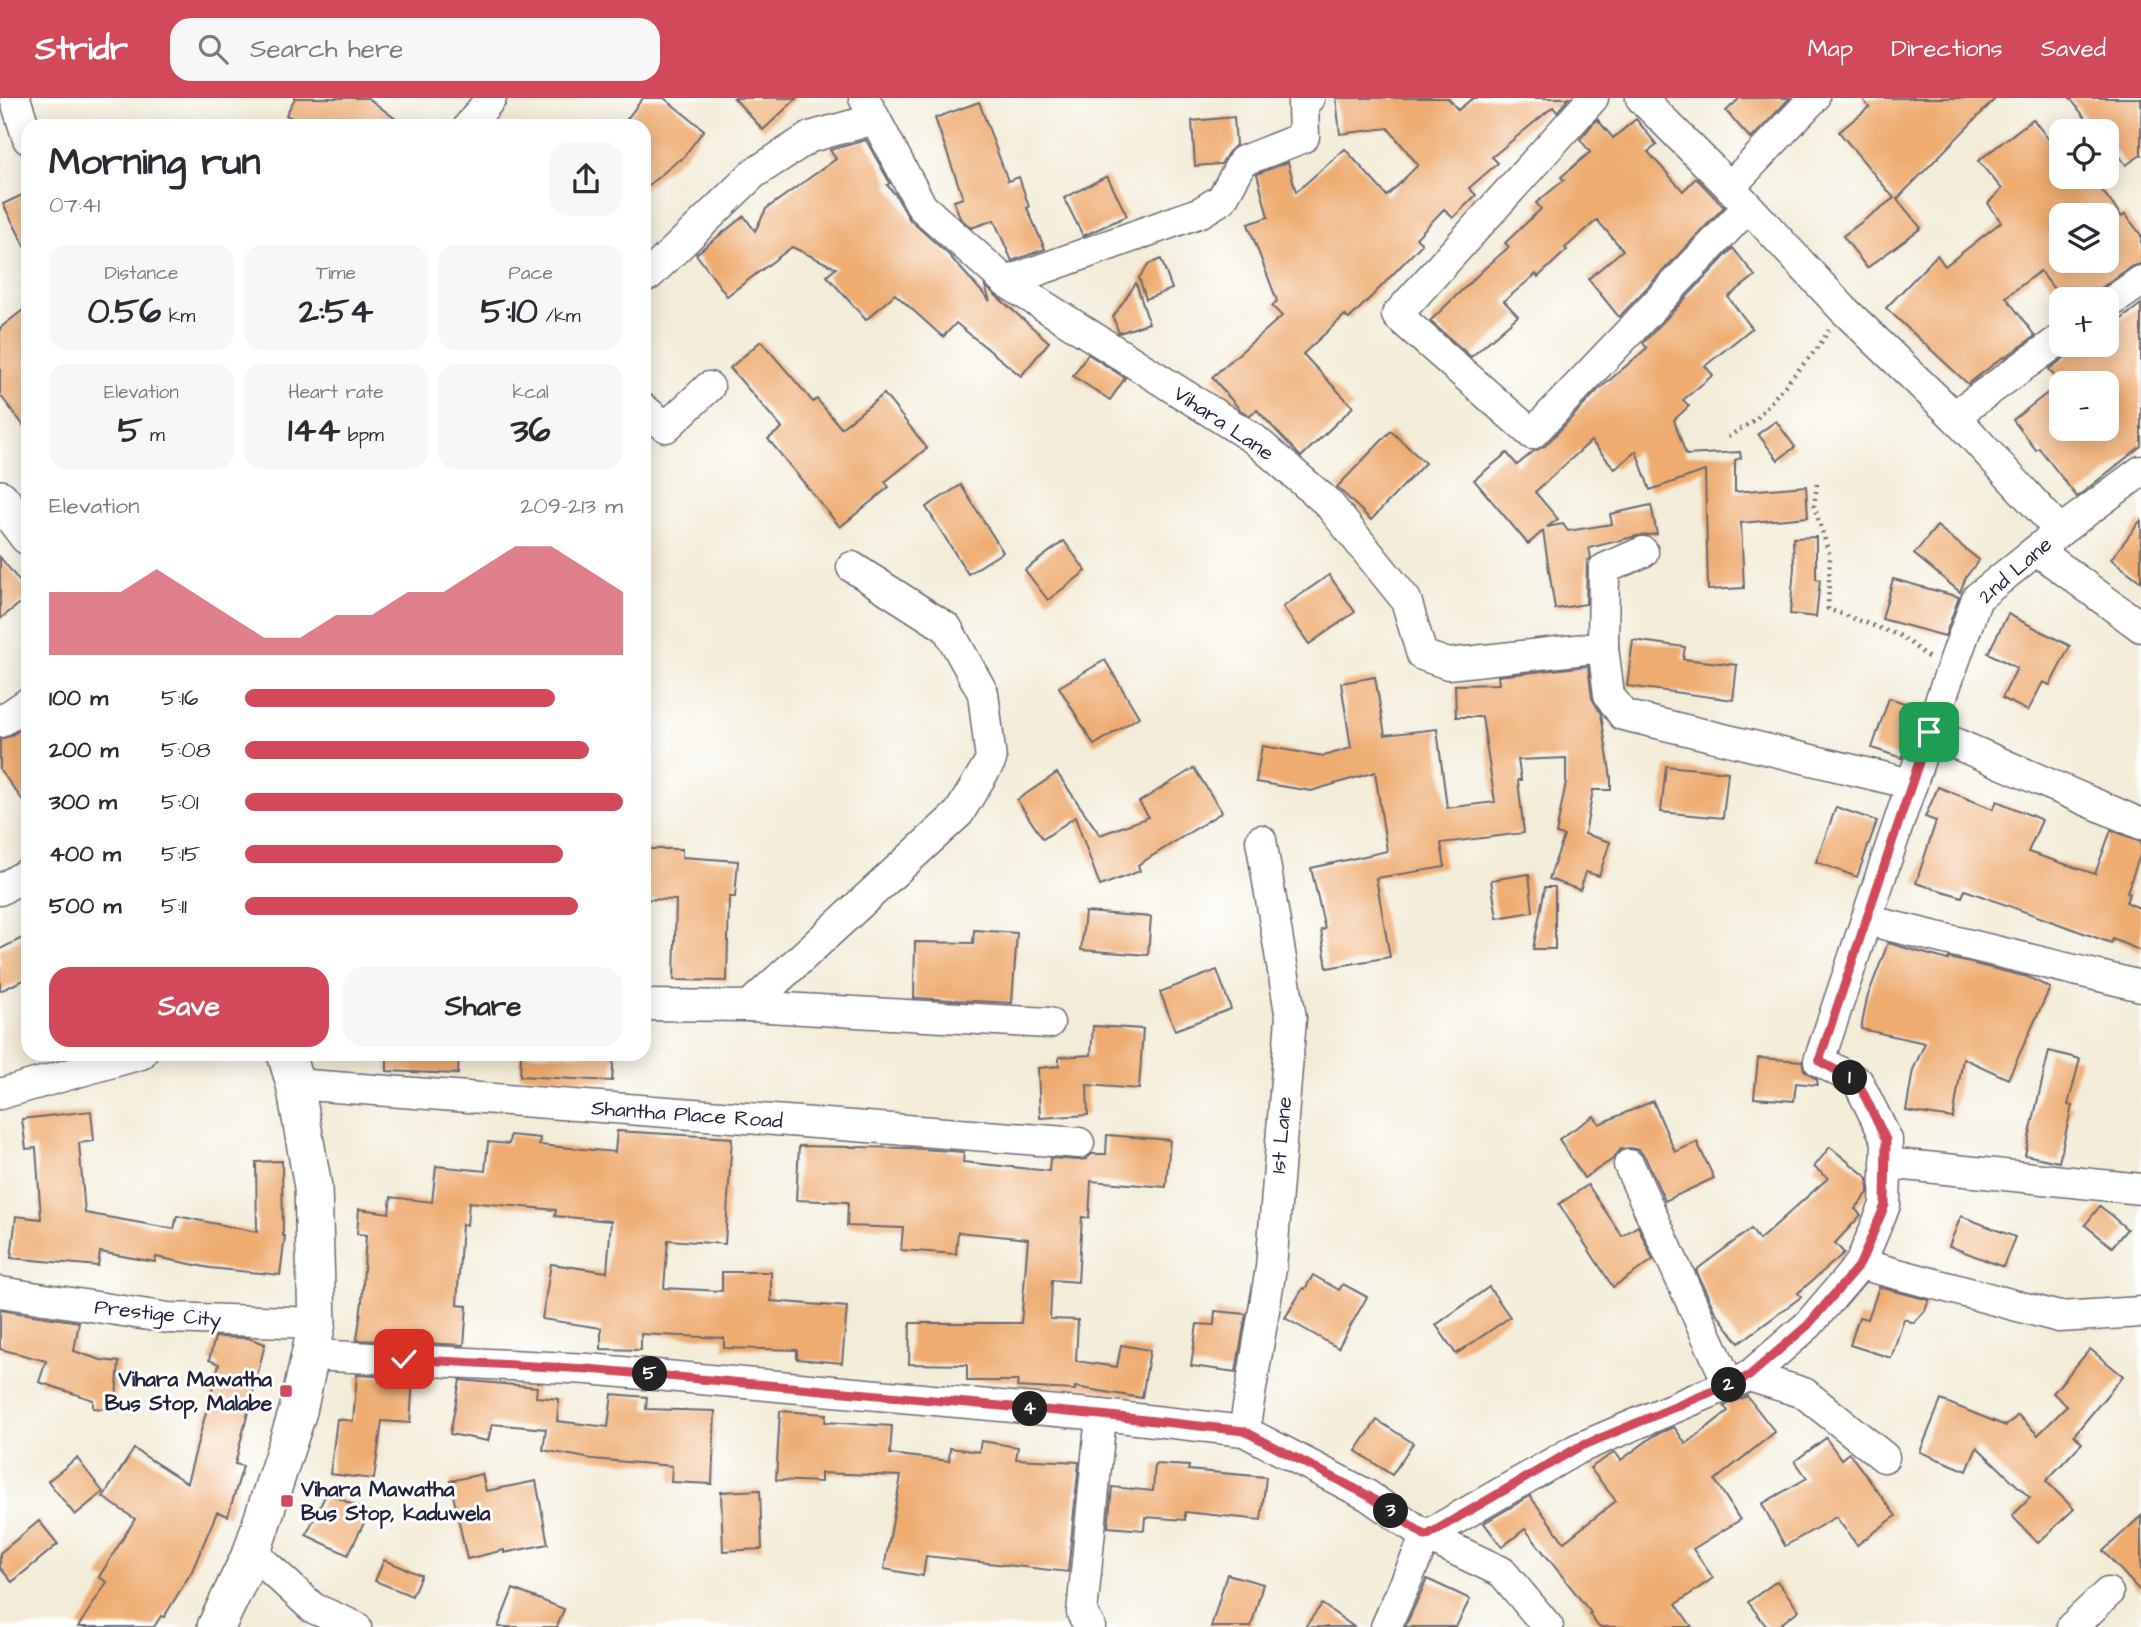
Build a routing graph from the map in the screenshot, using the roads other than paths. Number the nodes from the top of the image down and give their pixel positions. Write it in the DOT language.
graph roads {
  1 [pos="15,98"];
  2 [pos="491,98"];
  3 [pos="1308,98"];
  4 [pos="1593,98"];
  5 [pos="1641,98"];
  6 [pos="1814,98"];
  7 [pos="870,108"];
  8 [pos="22,119"];
  9 [pos="474,119"];
  10 [pos="1739,197"];
  11 [pos="651,273"];
  12 [pos="2141,281"];
  13 [pos="1006,282"];
  14 [pos="2119,297"];
  15 [pos="2049,347"];
  16 [pos="709,387"];
  17 [pos="651,414"];
  18 [pos="1954,416"];
  19 [pos="2141,471"];
  20 [pos="0,499"];
  21 [pos="21,527"];
  22 [pos="2060,531"];
  23 [pos="2038,551"];
  24 [pos="1643,552"];
  25 [pos="852,567"];
  26 [pos="2141,628"];
  27 [pos="1602,647"];
  28 [pos="21,708"];
  29 [pos="0,722"];
  30 [pos="1929,732"];
  31 [pos="1912,784"];
  32 [pos="2141,824"];
  33 [pos="1261,840"];
  34 [pos="21,877"];
  35 [pos="0,890"];
  36 [pos="1866,920"];
  37 [pos="2141,986"];
  38 [pos="651,1005"];
  39 [pos="750,1006"];
  40 [pos="1049,1023"];
  41 [pos="116,1061"];
  42 [pos="290,1069"];
  43 [pos="0,1094"];
  44 [pos="1079,1143"];
  45 [pos="1886,1163"];
  46 [pos="1629,1166"];
  47 [pos="2141,1189"];
  48 [pos="1860,1264"];
  49 [pos="0,1292"];
  50 [pos="2141,1312"];
  51 [pos="314,1339"];
  52 [pos="1739,1380"];
  53 [pos="1101,1415"];
  54 [pos="1244,1431"];
  55 [pos="1884,1457"];
  56 [pos="1426,1536"];
  57 [pos="252,1552"];
  58 [pos="2108,1593"];
  59 [pos="216,1627"];
  60 [pos="355,1627"];
  61 [pos="1090,1627"];
  62 [pos="1386,1627"];
  63 [pos="1548,1627"];
  64 [pos="2072,1627"];
  1 -- 8 [label="street"];
  2 -- 9 [label="street"];
  3 -- 13 [label="street"];
  4 -- 10 [label="street"];
  5 -- 10 [label="street"];
  6 -- 10 [label="street"];
  7 -- 11 [label="street"];
  7 -- 13 [label="street, Vihara Lane"];
  10 -- 18 [label="street"];
  12 -- 14 [label="street"];
  13 -- 27 [label="street, Vihara Lane"];
  15 -- 18 [label="street"];
  16 -- 17 [label="street"];
  18 -- 22 [label="street"];
  19 -- 22 [label="street, 2nd Lane"];
  20 -- 21 [label="main road"];
  22 -- 23 [label="street, 2nd Lane"];
  23 -- 26 [label="street"];
  23 -- 30 [label="street, 2nd Lane"];
  24 -- 27 [label="street"];
  25 -- 39 [label="street"];
  27 -- 31 [label="street"];
  28 -- 29 [label="street"];
  30 -- 31 [label="street, 2nd Lane"];
  30 -- 32 [label="street"];
  31 -- 36 [label="street, 2nd Lane"];
  33 -- 54 [label="street, 1st Lane"];
  34 -- 35 [label="street"];
  36 -- 37 [label="street"];
  36 -- 45 [label="street, 2nd Lane"];
  38 -- 39 [label="street"];
  39 -- 40 [label="street"];
  41 -- 43 [label="street"];
  42 -- 44 [label="street, Shantha Place Road"];
  42 -- 51 [label="main road"];
  45 -- 47 [label="street"];
  45 -- 48 [label="street, 2nd Lane"];
  46 -- 52 [label="street"];
  48 -- 50 [label="street"];
  48 -- 52 [label="street, 2nd Lane"];
  49 -- 51 [label="street, Prestige City"];
  51 -- 53 [label="street"];
  51 -- 57 [label="main road"];
  52 -- 55 [label="street"];
  52 -- 56 [label="street, 2nd Lane"];
  53 -- 54 [label="street"];
  53 -- 61 [label="street"];
  54 -- 56 [label="street"];
  56 -- 62 [label="street"];
  56 -- 63 [label="street"];
  57 -- 59 [label="main road"];
  57 -- 60 [label="street"];
  58 -- 64 [label="street"];
}
